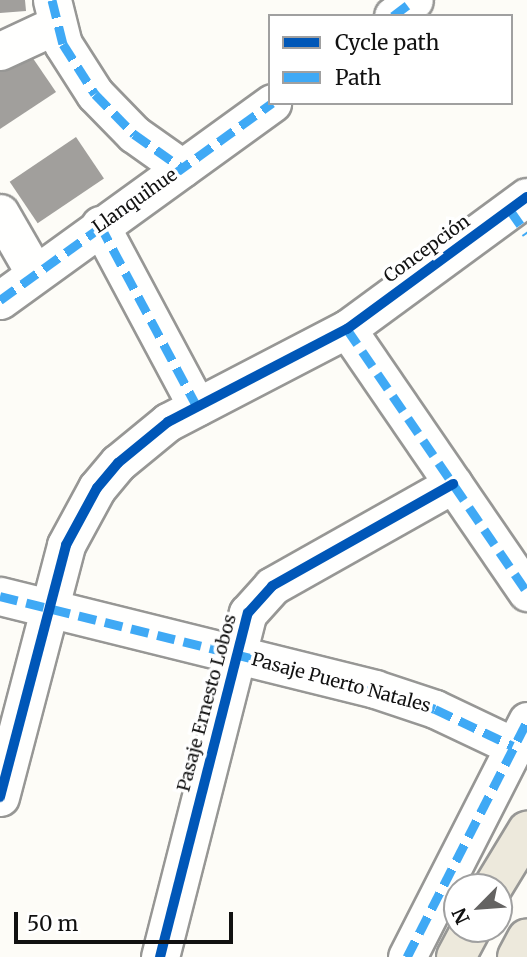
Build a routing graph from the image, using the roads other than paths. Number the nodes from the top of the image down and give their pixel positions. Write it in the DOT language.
graph roads {
  1 [pos="414,0"];
  2 [pos="54,12"];
  3 [pos="396,14"];
  4 [pos="0,51"];
  5 [pos="269,105"];
  6 [pos="182,168"];
  7 [pos="0,212"];
  8 [pos="521,214"];
  9 [pos="100,225"];
  10 [pos="34,272"];
  11 [pos="0,300"];
  12 [pos="347,329"];
  13 [pos="197,407"];
  14 [pos="453,484"];
  15 [pos="527,592"];
  16 [pos="0,596"];
  17 [pos="48,607"];
  18 [pos="235,654"];
  19 [pos="520,734"];
  20 [pos="0,797"];
  21 [pos="527,831"];
  22 [pos="502,873"];
  23 [pos="527,938"];
  24 [pos="160,957"];
  25 [pos="407,957"];
  26 [pos="517,957"];
  1 -- 3 [label="street"];
  2 -- 4 [label="street"];
  2 -- 6 [label="street"];
  5 -- 6 [label="street, Llanquihue"];
  6 -- 9 [label="street, Llanquihue"];
  7 -- 10 [label="street"];
  8 -- 12 [label="street, Concepción"];
  9 -- 10 [label="street, Llanquihue"];
  9 -- 13 [label="street"];
  10 -- 11 [label="street, Llanquihue"];
  12 -- 13 [label="street, Concepción"];
  12 -- 14 [label="street"];
  13 -- 17 [label="street, Concepción"];
  14 -- 15 [label="street"];
  14 -- 18 [label="street, Pasaje Ernesto Lobos"];
  16 -- 17 [label="street, Pasaje Puerto Natales"];
  17 -- 18 [label="street, Pasaje Puerto Natales"];
  17 -- 20 [label="street, Concepción"];
  18 -- 19 [label="street, Pasaje Puerto Natales"];
  18 -- 24 [label="street, Pasaje Ernesto Lobos"];
  19 -- 25 [label="street"];
  21 -- 22 [label="main road"];
  23 -- 26 [label="main road"];
}
